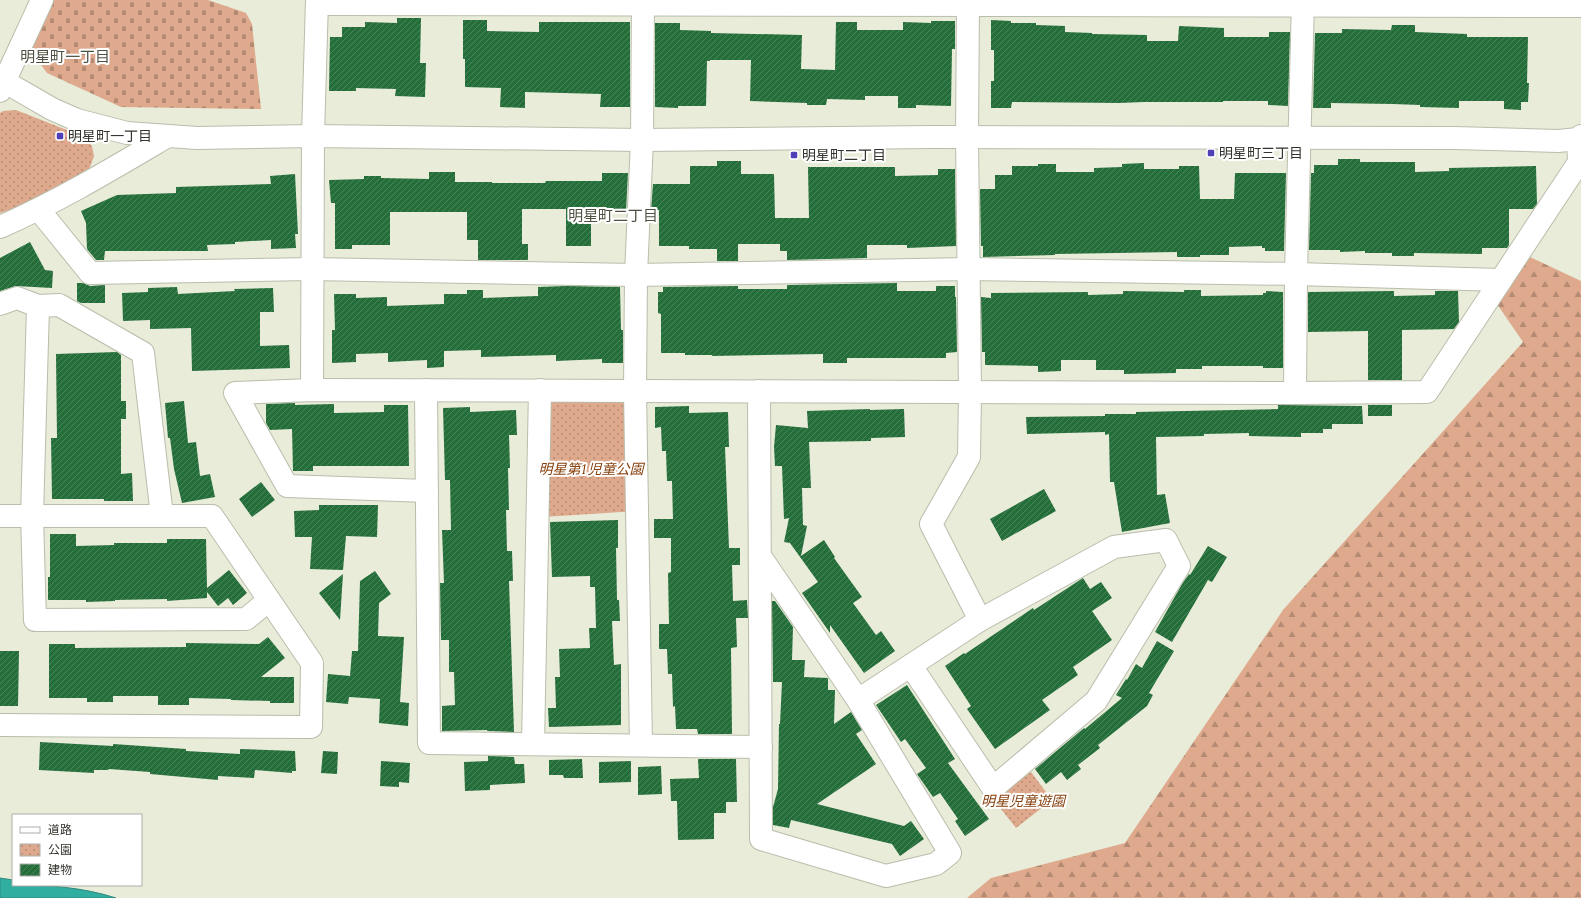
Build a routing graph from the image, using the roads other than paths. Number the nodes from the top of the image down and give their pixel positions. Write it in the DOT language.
graph roads {
  1 [pos="42,0"];
  2 [pos="317,2"];
  3 [pos="424,2"];
  4 [pos="536,2"];
  5 [pos="643,2"];
  6 [pos="751,2"];
  7 [pos="861,2"];
  8 [pos="968,2"];
  9 [pos="1081,2"];
  10 [pos="1193,3"];
  11 [pos="1303,3"];
  12 [pos="1581,6"];
  13 [pos="2,84"];
  14 [pos="168,136"];
  15 [pos="313,136"];
  16 [pos="1580,137"];
  17 [pos="967,138"];
  18 [pos="1299,139"];
  19 [pos="642,140"];
  20 [pos="39,210"];
  21 [pos="0,227"];
  22 [pos="312,269"];
  23 [pos="969,269"];
  24 [pos="1296,274"];
  25 [pos="636,275"];
  26 [pos="1500,280"];
  27 [pos="0,304"];
  28 [pos="38,306"];
  29 [pos="312,390"];
  30 [pos="426,390"];
  31 [pos="540,390"];
  32 [pos="635,391"];
  33 [pos="759,391"];
  34 [pos="970,392"];
  35 [pos="1295,393"];
  36 [pos="427,491"];
  37 [pos="0,516"];
  38 [pos="32,516"];
  39 [pos="162,516"];
  40 [pos="760,556"];
  41 [pos="269,600"];
  42 [pos="980,620"];
  43 [pos="911,666"];
  44 [pos="858,700"];
  45 [pos="0,725"];
  46 [pos="534,744"];
  47 [pos="641,746"];
  48 [pos="761,747"];
  1 -- 13 [label="street"];
  2 -- 3 [label="street"];
  2 -- 15 [label="street"];
  3 -- 4 [label="street"];
  4 -- 5 [label="street"];
  5 -- 6 [label="street"];
  5 -- 19 [label="street"];
  6 -- 7 [label="street"];
  7 -- 8 [label="street"];
  8 -- 9 [label="street"];
  8 -- 17 [label="street"];
  9 -- 10 [label="street"];
  10 -- 11 [label="street"];
  11 -- 12 [label="street"];
  11 -- 18 [label="street"];
  13 -- 14 [label="street"];
  14 -- 15 [label="street"];
  14 -- 20 [label="street"];
  15 -- 19 [label="street"];
  15 -- 22 [label="street"];
  16 -- 18 [label="street"];
  16 -- 26 [label="street"];
  17 -- 18 [label="street"];
  17 -- 19 [label="street"];
  17 -- 23 [label="street"];
  18 -- 24 [label="street"];
  19 -- 25 [label="street"];
  20 -- 21 [label="street"];
  20 -- 22 [label="street"];
  22 -- 25 [label="street"];
  22 -- 29 [label="street"];
  23 -- 24 [label="street"];
  23 -- 25 [label="street"];
  23 -- 34 [label="street"];
  24 -- 26 [label="street"];
  24 -- 35 [label="street"];
  25 -- 32 [label="street"];
  26 -- 35 [label="street"];
  27 -- 28 [label="street"];
  28 -- 38 [label="street"];
  28 -- 39 [label="street"];
  29 -- 30 [label="street"];
  29 -- 36 [label="street"];
  30 -- 31 [label="street"];
  30 -- 36 [label="street"];
  31 -- 32 [label="street"];
  31 -- 46 [label="street"];
  32 -- 33 [label="street"];
  32 -- 47 [label="street"];
  33 -- 34 [label="street"];
  33 -- 40 [label="street"];
  34 -- 35 [label="street"];
  34 -- 42 [label="street"];
  36 -- 46 [label="street"];
  37 -- 38 [label="street"];
  38 -- 39 [label="street"];
  38 -- 41 [label="street"];
  39 -- 41 [label="street"];
  40 -- 44 [label="street"];
  40 -- 48 [label="street"];
  41 -- 45 [label="street"];
  42 -- 43 [label="street"];
  42 -- 43 [label="street"];
  43 -- 44 [label="street"];
  44 -- 48 [label="street"];
  46 -- 47 [label="street"];
  47 -- 48 [label="street"];
}
